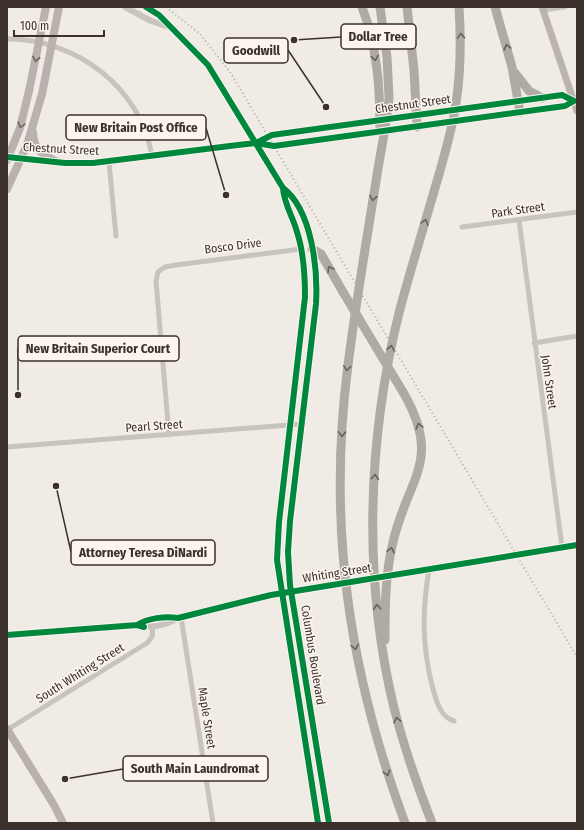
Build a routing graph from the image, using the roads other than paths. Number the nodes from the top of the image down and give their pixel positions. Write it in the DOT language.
graph roads {
  1 [pos="46,7"];
  2 [pos="59,7"];
  3 [pos="125,7"];
  4 [pos="146,7"];
  5 [pos="362,7"];
  6 [pos="380,7"];
  7 [pos="406,7"];
  8 [pos="458,7"];
  9 [pos="495,7"];
  10 [pos="565,7"];
  11 [pos="542,8"];
  12 [pos="170,27"];
  13 [pos="7,39"];
  14 [pos="512,67"];
  15 [pos="542,98"];
  16 [pos="518,101"];
  17 [pos="575,101"];
  18 [pos="577,111"];
  19 [pos="520,112"];
  20 [pos="416,115"];
  21 [pos="33,126"];
  22 [pos="417,127"];
  23 [pos="256,143"];
  24 [pos="152,156"];
  25 [pos="7,158"];
  26 [pos="21,159"];
  27 [pos="379,159"];
  28 [pos="58,162"];
  29 [pos="109,162"];
  30 [pos="283,188"];
  31 [pos="7,189"];
  32 [pos="577,212"];
  33 [pos="519,220"];
  34 [pos="462,227"];
  35 [pos="116,236"];
  36 [pos="301,249"];
  37 [pos="312,249"];
  38 [pos="577,336"];
  39 [pos="534,343"];
  40 [pos="302,424"];
  41 [pos="291,425"];
  42 [pos="169,434"];
  43 [pos="7,447"];
  44 [pos="577,544"];
  45 [pos="562,547"];
  46 [pos="430,569"];
  47 [pos="291,591"];
  48 [pos="280,593"];
  49 [pos="179,617"];
  50 [pos="137,624"];
  51 [pos="153,626"];
  52 [pos="7,635"];
  53 [pos="384,659"];
  54 [pos="454,721"];
  55 [pos="7,730"];
  56 [pos="63,823"];
  57 [pos="213,823"];
  58 [pos="318,823"];
  59 [pos="329,823"];
  60 [pos="406,823"];
  61 [pos="432,823"];
  1 -- 25 [label="main road, one-way, bridge"];
  2 -- 21 [label="main road, bridge"];
  3 -- 12 [label="street, Columbus Boulevard"];
  4 -- 12 [label="street, Columbus Boulevard"];
  5 -- 27 [label="highway, one-way"];
  6 -- 27 [label="highway"];
  7 -- 20 [label="highway"];
  53 -- 8 [label="highway, one-way"];
  14 -- 9 [label="highway, one-way"];
  10 -- 11 [label="street"];
  11 -- 17 [label="main road"];
  12 -- 23 [label="street, Columbus Boulevard"];
  13 -- 24 [label="street"];
  14 -- 15 [label="highway"];
  14 -- 16 [label="highway"];
  15 -- 16 [label="street, Chestnut Street"];
  15 -- 17 [label="street, Chestnut Street"];
  16 -- 19 [label="highway"];
  16 -- 20 [label="street, Chestnut Street, bridge"];
  17 -- 18 [label="main road"];
  17 -- 19 [label="street, Chestnut Street"];
  19 -- 22 [label="street, Chestnut Street, bridge"];
  20 -- 22 [label="highway"];
  20 -- 23 [label="street, Chestnut Street, bridge"];
  21 -- 26 [label="main road"];
  21 -- 28 [label="main road"];
  22 -- 23 [label="street, Chestnut Street, bridge"];
  23 -- 24 [label="street, Chestnut Street"];
  23 -- 30 [label="street, Columbus Boulevard"];
  24 -- 29 [label="street, Chestnut Street"];
  25 -- 26 [label="street, Chestnut Street"];
  26 -- 28 [label="street, Chestnut Street"];
  26 -- 31 [label="main road"];
  27 -- 60 [label="highway, one-way"];
  28 -- 29 [label="street, Chestnut Street"];
  29 -- 35 [label="street"];
  30 -- 36 [label="street, Columbus Boulevard"];
  30 -- 37 [label="street, Columbus Boulevard"];
  32 -- 33 [label="street, Park Street"];
  33 -- 34 [label="street, Park Street"];
  33 -- 39 [label="street, John Street"];
  36 -- 37 [label="street, Bosco Drive"];
  36 -- 41 [label="street, Columbus Boulevard"];
  36 -- 42 [label="street, Bosco Drive"];
  37 -- 40 [label="street, Columbus Boulevard"];
  53 -- 37 [label="highway, one-way, bridge"];
  38 -- 39 [label="street"];
  39 -- 45 [label="street, John Street"];
  40 -- 41 [label="street, Pearl Street"];
  40 -- 47 [label="street, Columbus Boulevard"];
  41 -- 42 [label="street, Pearl Street"];
  41 -- 48 [label="street, Columbus Boulevard"];
  42 -- 43 [label="street, Pearl Street"];
  44 -- 45 [label="street, Whiting Street"];
  45 -- 46 [label="street, Whiting Street"];
  46 -- 47 [label="street, Whiting Street, bridge"];
  46 -- 54 [label="street"];
  47 -- 48 [label="street, Whiting Street"];
  47 -- 59 [label="street, Columbus Boulevard"];
  48 -- 49 [label="street, Whiting Street"];
  48 -- 58 [label="street, Columbus Boulevard"];
  49 -- 50 [label="street, Whiting Street"];
  49 -- 51 [label="street, Whiting Street"];
  49 -- 57 [label="street, Maple Street"];
  50 -- 51 [label="street, Whiting Street"];
  50 -- 52 [label="street, Whiting Street"];
  51 -- 55 [label="street, South Whiting Street"];
  61 -- 53 [label="highway, one-way"];
  55 -- 56 [label="main road"];
}
